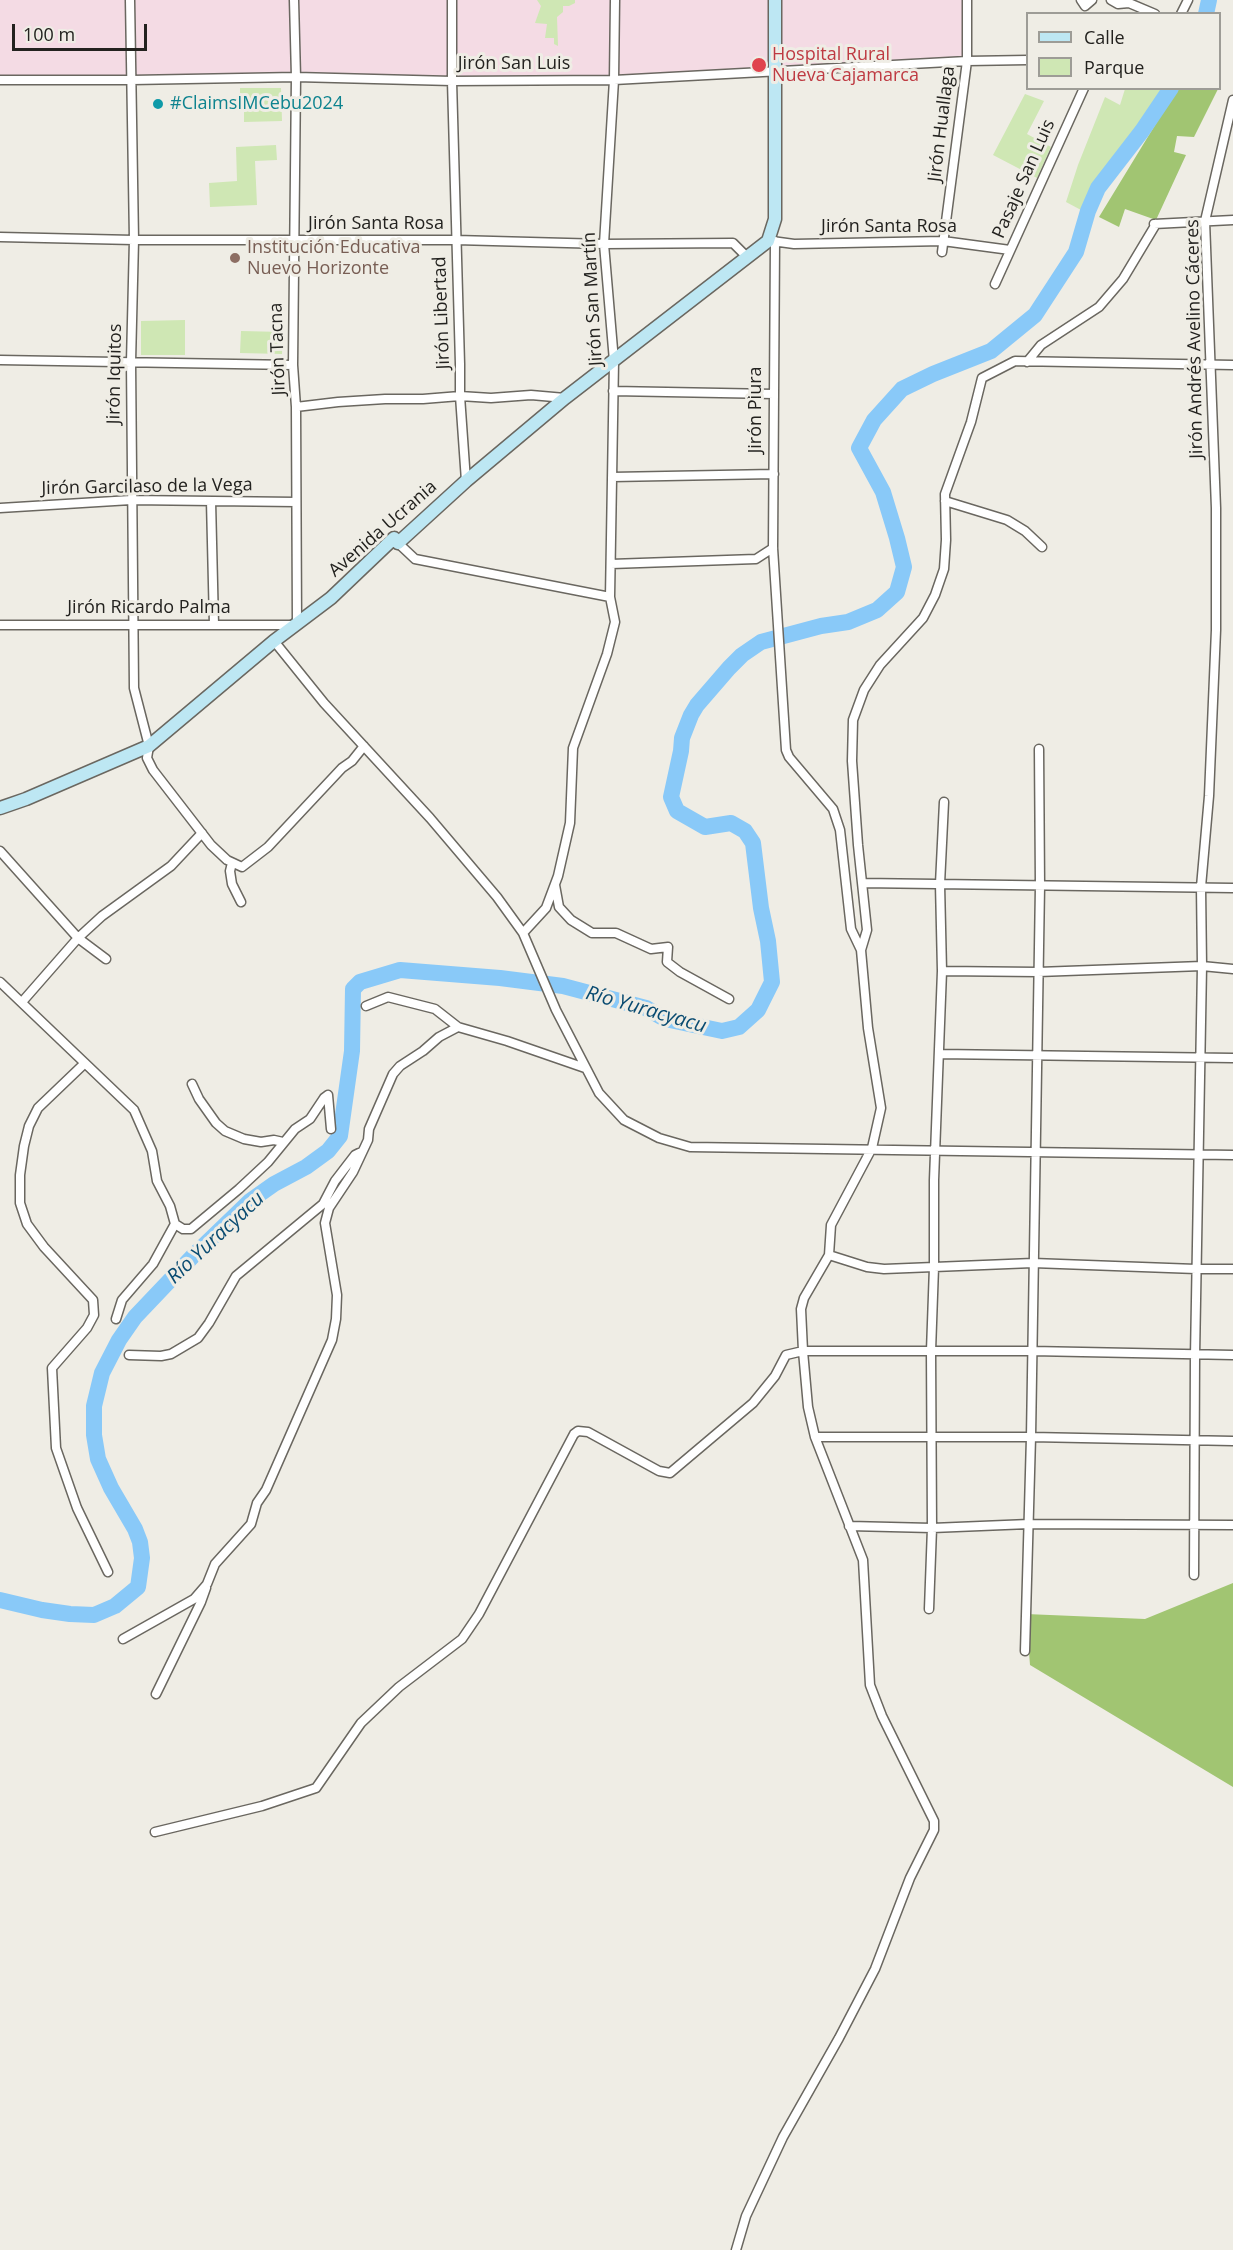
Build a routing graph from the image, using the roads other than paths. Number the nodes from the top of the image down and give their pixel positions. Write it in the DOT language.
graph roads {
  1 [pos="130,0"];
  2 [pos="294,0"];
  3 [pos="452,0"];
  4 [pos="615,0"];
  5 [pos="775,0"];
  6 [pos="967,0"];
  7 [pos="1081,0"];
  8 [pos="1092,0"];
  9 [pos="1111,0"];
  10 [pos="1150,12"];
  11 [pos="1026,60"];
  12 [pos="967,61"];
  13 [pos="775,70"];
  14 [pos="296,77"];
  15 [pos="0,80"];
  16 [pos="132,80"];
  17 [pos="614,80"];
  18 [pos="452,81"];
  19 [pos="1083,90"];
  20 [pos="1233,100"];
  21 [pos="1233,220"];
  22 [pos="1205,221"];
  23 [pos="0,237"];
  24 [pos="134,240"];
  25 [pos="293,240"];
  26 [pos="456,240"];
  27 [pos="772,241"];
  28 [pos="943,241"];
  29 [pos="604,243"];
  30 [pos="1010,250"];
  31 [pos="942,252"];
  32 [pos="747,257"];
  33 [pos="995,284"];
  34 [pos="0,360"];
  35 [pos="614,361"];
  36 [pos="131,362"];
  37 [pos="1027,362"];
  38 [pos="1212,364"];
  39 [pos="1233,364"];
  40 [pos="293,365"];
  41 [pos="613,391"];
  42 [pos="774,394"];
  43 [pos="460,396"];
  44 [pos="565,398"];
  45 [pos="296,407"];
  46 [pos="774,474"];
  47 [pos="612,477"];
  48 [pos="466,482"];
  49 [pos="131,500"];
  50 [pos="211,501"];
  51 [pos="945,501"];
  52 [pos="296,502"];
  53 [pos="0,508"];
  54 [pos="398,543"];
  55 [pos="1042,547"];
  56 [pos="772,548"];
  57 [pos="611,564"];
  58 [pos="610,597"];
  59 [pos="134,624"];
  60 [pos="0,625"];
  61 [pos="214,625"];
  62 [pos="297,625"];
  63 [pos="274,641"];
  64 [pos="148,746"];
  65 [pos="364,746"];
  66 [pos="1039,749"];
  67 [pos="944,802"];
  68 [pos="0,808"];
  69 [pos="202,833"];
  70 [pos="0,852"];
  71 [pos="232,863"];
  72 [pos="862,883"];
  73 [pos="940,884"];
  74 [pos="555,885"];
  75 [pos="1040,886"];
  76 [pos="1201,887"];
  77 [pos="1233,888"];
  78 [pos="241,902"];
  79 [pos="523,933"];
  80 [pos="78,938"];
  81 [pos="861,950"];
  82 [pos="106,959"];
  83 [pos="1202,966"];
  84 [pos="1233,969"];
  85 [pos="942,970"];
  86 [pos="1038,972"];
  87 [pos="0,982"];
  88 [pos="729,999"];
  89 [pos="22,1002"];
  90 [pos="366,1006"];
  91 [pos="458,1027"];
  92 [pos="939,1054"];
  93 [pos="1036,1054"];
  94 [pos="1233,1058"];
  95 [pos="1201,1059"];
  96 [pos="85,1063"];
  97 [pos="585,1068"];
  98 [pos="192,1084"];
  99 [pos="331,1130"];
  100 [pos="283,1142"];
  101 [pos="872,1148"];
  102 [pos="936,1149"];
  103 [pos="1035,1150"];
  104 [pos="362,1151"];
  105 [pos="1200,1154"];
  106 [pos="1233,1155"];
  107 [pos="175,1224"];
  108 [pos="829,1255"];
  109 [pos="1033,1263"];
  110 [pos="934,1267"];
  111 [pos="1196,1269"];
  112 [pos="1233,1269"];
  113 [pos="116,1320"];
  114 [pos="802,1351"];
  115 [pos="931,1351"];
  116 [pos="1032,1351"];
  117 [pos="129,1355"];
  118 [pos="1233,1355"];
  119 [pos="1195,1356"];
  120 [pos="815,1437"];
  121 [pos="932,1437"];
  122 [pos="1031,1437"];
  123 [pos="1195,1441"];
  124 [pos="1233,1441"];
  125 [pos="1029,1524"];
  126 [pos="1194,1525"];
  127 [pos="1233,1525"];
  128 [pos="849,1526"];
  129 [pos="932,1528"];
  130 [pos="108,1572"];
  131 [pos="1194,1575"];
  132 [pos="207,1584"];
  133 [pos="929,1609"];
  134 [pos="123,1639"];
  135 [pos="1025,1652"];
  136 [pos="156,1694"];
  137 [pos="154,1833"];
  138 [pos="736,2250"];
  1 -- 16 [label="street, Jirón Iquitos"];
  2 -- 14 [label="street, Jirón Tacna"];
  3 -- 18 [label="street, Jirón Libertad"];
  4 -- 17 [label="street, Jirón San Martín"];
  5 -- 13 [label="main road, Jirón Piura"];
  6 -- 12 [label="street, Jirón Huallaga"];
  7 -- 8 [label="street"];
  9 -- 10 [label="street"];
  11 -- 12 [label="street, Jirón San Luis"];
  12 -- 13 [label="street, Jirón San Luis"];
  12 -- 28 [label="street, Jirón Huallaga"];
  13 -- 17 [label="street, Jirón San Luis"];
  13 -- 27 [label="main road, Jirón Piura"];
  14 -- 16 [label="street, Jirón San Luis"];
  14 -- 18 [label="street, Jirón San Luis"];
  14 -- 25 [label="street, Jirón Tacna"];
  15 -- 16 [label="street, Jirón San Luis"];
  16 -- 24 [label="street, Jirón Iquitos"];
  17 -- 18 [label="street, Jirón San Luis"];
  17 -- 29 [label="street, Jirón San Martín"];
  18 -- 26 [label="street, Jirón Libertad"];
  19 -- 30 [label="street, Pasaje San Luis"];
  20 -- 22 [label="street, Jirón Andrés Avelino Cáceres"];
  21 -- 22 [label="street"];
  22 -- 37 [label="street"];
  22 -- 38 [label="street, Jirón Andrés Avelino Cáceres"];
  23 -- 24 [label="street, Jirón Santa Rosa"];
  24 -- 25 [label="street, Jirón Santa Rosa"];
  24 -- 36 [label="street, Jirón Iquitos"];
  25 -- 26 [label="street, Jirón Santa Rosa"];
  25 -- 40 [label="street, Jirón Tacna"];
  26 -- 29 [label="street, Jirón Santa Rosa"];
  26 -- 43 [label="street, Jirón Libertad"];
  27 -- 28 [label="street, Jirón Santa Rosa"];
  27 -- 32 [label="main road, Avenida Ucrania"];
  27 -- 42 [label="street, Jirón Piura"];
  28 -- 30 [label="street, Jirón Santa Rosa"];
  28 -- 31 [label="street, Jirón Huallaga"];
  29 -- 32 [label="street, Jirón Santa Rosa"];
  29 -- 35 [label="street, Jirón San Martín"];
  30 -- 33 [label="street, Pasaje San Luis"];
  32 -- 35 [label="main road, Avenida Ucrania"];
  34 -- 36 [label="street"];
  35 -- 41 [label="street, Jirón San Martín"];
  35 -- 44 [label="main road, Avenida Ucrania"];
  36 -- 40 [label="street"];
  36 -- 49 [label="street, Jirón Iquitos"];
  37 -- 38 [label="street"];
  37 -- 51 [label="street"];
  38 -- 39 [label="street"];
  38 -- 76 [label="street, Jirón Andrés Avelino Cáceres"];
  40 -- 45 [label="street, Jirón Tacna"];
  41 -- 42 [label="street"];
  41 -- 47 [label="street, Jirón San Martín"];
  42 -- 46 [label="street, Jirón Piura"];
  43 -- 44 [label="street"];
  43 -- 45 [label="street"];
  43 -- 48 [label="street, Jirón Libertad"];
  44 -- 48 [label="main road, Avenida Ucrania"];
  45 -- 52 [label="street, Jirón Tacna"];
  46 -- 47 [label="street"];
  46 -- 56 [label="street, Jirón Piura"];
  47 -- 57 [label="street, Jirón San Martín"];
  48 -- 54 [label="main road, Avenida Ucrania"];
  49 -- 50 [label="street, Jirón Garcilaso de la Vega"];
  49 -- 53 [label="street, Jirón Garcilaso de la Vega"];
  49 -- 59 [label="street, Jirón Iquitos"];
  50 -- 52 [label="street, Jirón Garcilaso de la Vega"];
  50 -- 61 [label="street"];
  51 -- 55 [label="street"];
  51 -- 72 [label="street"];
  52 -- 62 [label="street, Jirón Tacna"];
  54 -- 58 [label="street"];
  54 -- 62 [label="main road, Avenida Ucrania"];
  56 -- 57 [label="street"];
  56 -- 81 [label="street, Jirón Piura"];
  57 -- 58 [label="street, Jirón San Martín"];
  58 -- 74 [label="street, Jirón San Martín"];
  59 -- 60 [label="street, Jirón Ricardo Palma"];
  59 -- 61 [label="street, Jirón Ricardo Palma"];
  59 -- 64 [label="street, Jirón Iquitos"];
  61 -- 62 [label="street, Jirón Ricardo Palma"];
  62 -- 63 [label="main road, Avenida Ucrania"];
  63 -- 64 [label="main road, Avenida Ucrania"];
  63 -- 65 [label="street"];
  64 -- 68 [label="main road, Avenida Ucrania"];
  64 -- 69 [label="street, Jirón Iquitos"];
  65 -- 71 [label="street"];
  65 -- 79 [label="street"];
  66 -- 75 [label="street"];
  67 -- 73 [label="street"];
  69 -- 71 [label="street, Jirón Iquitos"];
  69 -- 80 [label="street"];
  70 -- 80 [label="street"];
  71 -- 78 [label="street"];
  72 -- 73 [label="street"];
  72 -- 81 [label="street"];
  73 -- 75 [label="street"];
  73 -- 85 [label="street"];
  74 -- 79 [label="street, Jirón San Martín"];
  74 -- 88 [label="street"];
  75 -- 76 [label="street"];
  75 -- 86 [label="street"];
  76 -- 77 [label="street"];
  76 -- 83 [label="street, Jirón Andrés Avelino Cáceres"];
  79 -- 97 [label="street"];
  80 -- 82 [label="street"];
  80 -- 89 [label="street"];
  81 -- 101 [label="street"];
  83 -- 84 [label="street"];
  83 -- 86 [label="street"];
  83 -- 95 [label="street, Jirón Andrés Avelino Cáceres"];
  85 -- 86 [label="street"];
  85 -- 92 [label="street"];
  86 -- 93 [label="street"];
  87 -- 89 [label="street"];
  89 -- 96 [label="street"];
  90 -- 91 [label="street"];
  91 -- 97 [label="street"];
  91 -- 104 [label="street"];
  92 -- 93 [label="street"];
  92 -- 102 [label="street"];
  93 -- 95 [label="street"];
  93 -- 103 [label="street"];
  94 -- 95 [label="street"];
  95 -- 105 [label="street, Jirón Andrés Avelino Cáceres"];
  96 -- 107 [label="street"];
  96 -- 130 [label="street"];
  97 -- 101 [label="street"];
  98 -- 100 [label="street"];
  99 -- 100 [label="street"];
  100 -- 107 [label="street"];
  101 -- 102 [label="street"];
  101 -- 108 [label="street"];
  102 -- 103 [label="street"];
  102 -- 110 [label="street"];
  103 -- 105 [label="street"];
  103 -- 109 [label="street"];
  104 -- 117 [label="street"];
  104 -- 132 [label="street"];
  105 -- 106 [label="street"];
  105 -- 111 [label="street, Jirón Andrés Avelino Cáceres"];
  107 -- 113 [label="street"];
  108 -- 110 [label="street"];
  108 -- 114 [label="street"];
  109 -- 110 [label="street"];
  109 -- 111 [label="street"];
  109 -- 116 [label="street"];
  110 -- 115 [label="street"];
  111 -- 112 [label="street"];
  111 -- 119 [label="street, Jirón Andrés Avelino Cáceres"];
  114 -- 115 [label="street"];
  114 -- 120 [label="street"];
  114 -- 137 [label="street"];
  115 -- 116 [label="street"];
  115 -- 121 [label="street"];
  116 -- 119 [label="street"];
  116 -- 122 [label="street"];
  118 -- 119 [label="street"];
  119 -- 123 [label="street, Jirón Andrés Avelino Cáceres"];
  120 -- 121 [label="street"];
  120 -- 128 [label="street"];
  121 -- 122 [label="street"];
  121 -- 129 [label="street"];
  122 -- 123 [label="street"];
  122 -- 125 [label="street"];
  123 -- 124 [label="street"];
  123 -- 126 [label="street, Jirón Andrés Avelino Cáceres"];
  125 -- 126 [label="street"];
  125 -- 129 [label="street"];
  125 -- 135 [label="street"];
  126 -- 127 [label="street"];
  126 -- 131 [label="street, Jirón Andrés Avelino Cáceres"];
  128 -- 129 [label="street"];
  128 -- 138 [label="street"];
  129 -- 133 [label="street"];
  132 -- 134 [label="street"];
  132 -- 136 [label="street"];
}
